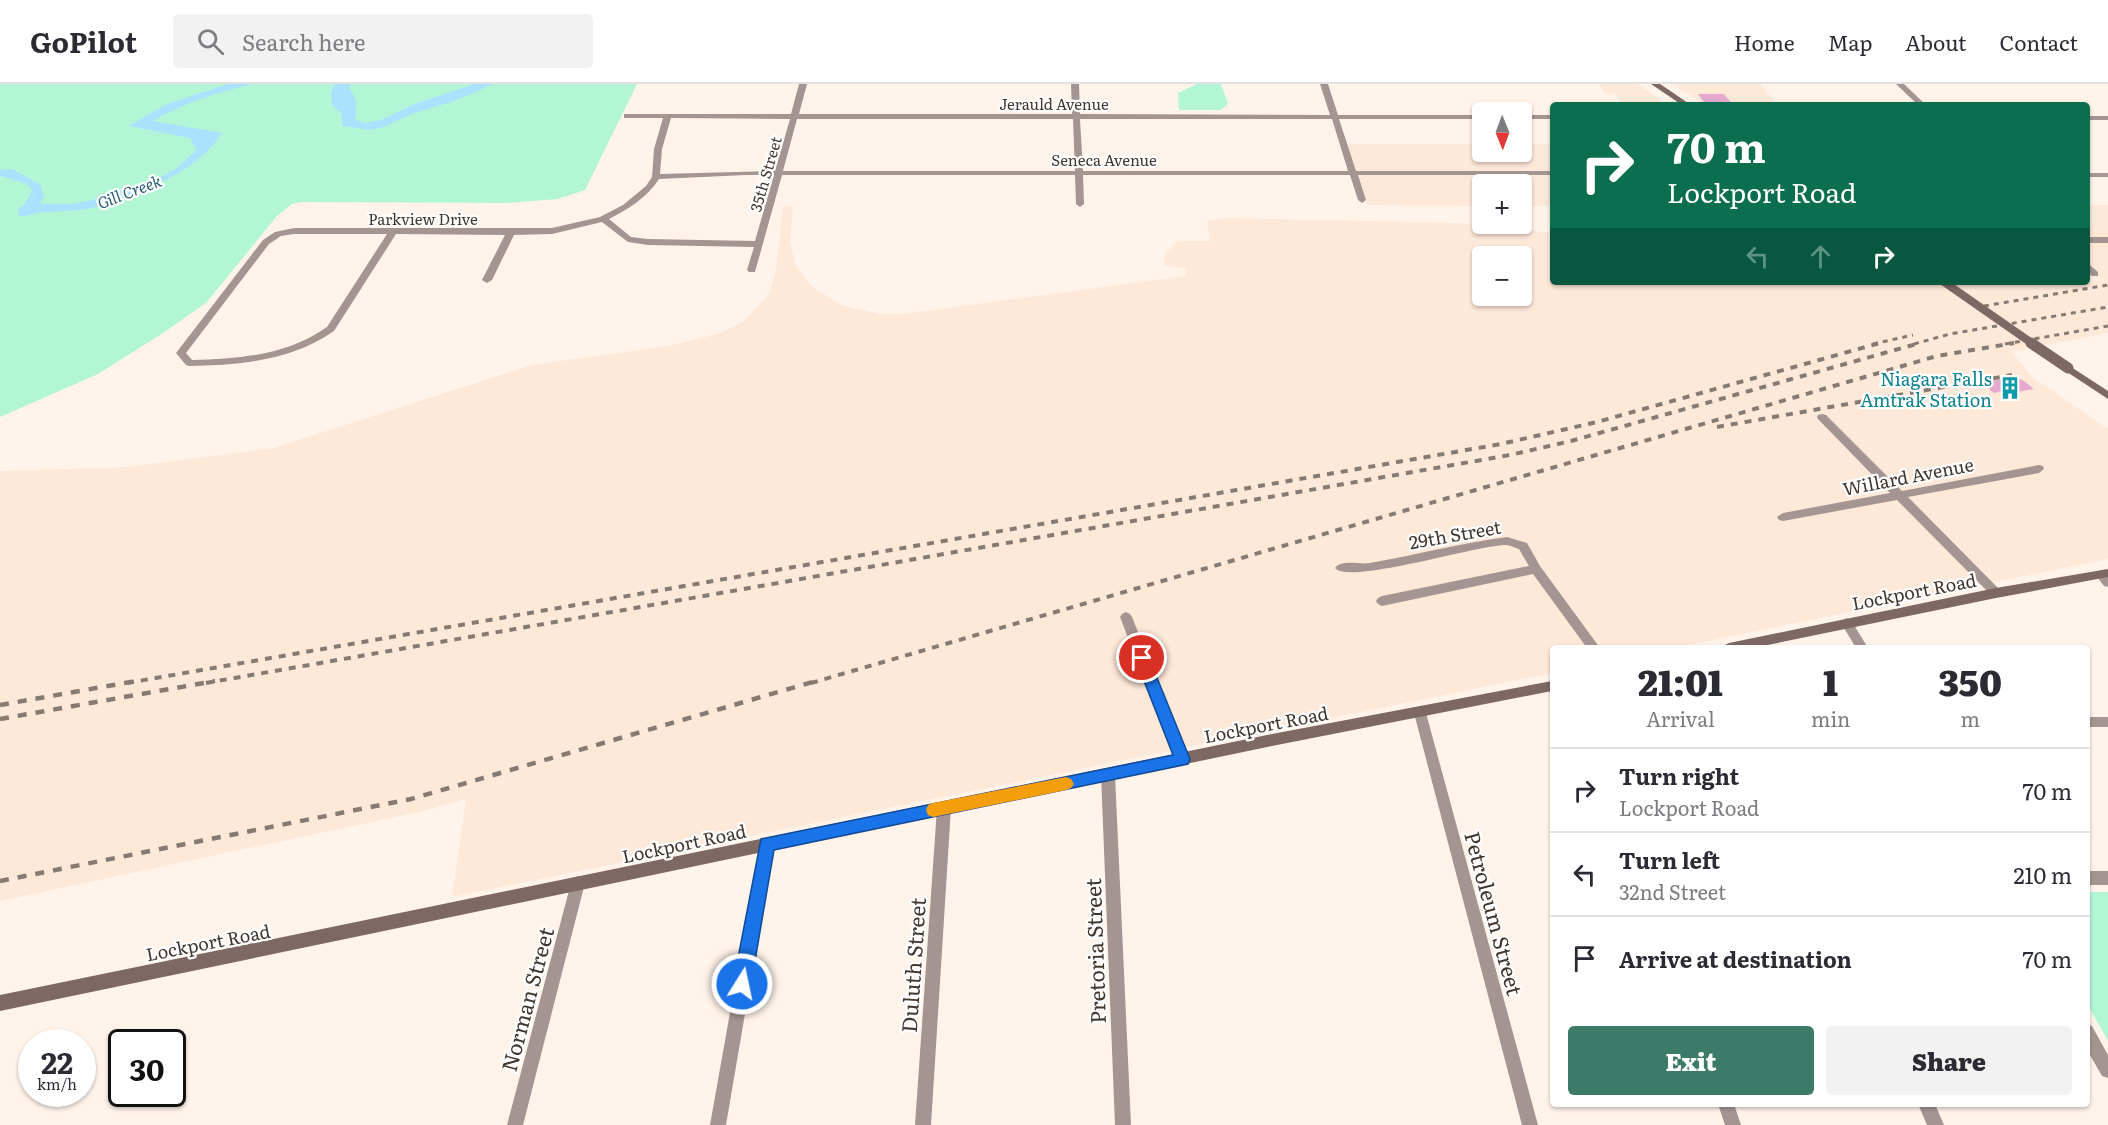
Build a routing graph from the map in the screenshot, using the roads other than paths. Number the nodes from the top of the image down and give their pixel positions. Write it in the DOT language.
graph roads {
  1 [pos="803,84"];
  2 [pos="1075,84"];
  3 [pos="1324,84"];
  4 [pos="1655,84"];
  5 [pos="1900,84"];
  6 [pos="1682,102"];
  7 [pos="1919,102"];
  8 [pos="627,116"];
  9 [pos="668,116"];
  10 [pos="795,116"];
  11 [pos="1076,116"];
  12 [pos="1335,117"];
  13 [pos="1472,117"];
  14 [pos="1532,117"];
  15 [pos="1550,117"];
  16 [pos="2090,118"];
  17 [pos="2108,118"];
  18 [pos="780,173"];
  19 [pos="1079,173"];
  20 [pos="1354,173"];
  21 [pos="1550,173"];
  22 [pos="2090,175"];
  23 [pos="2108,175"];
  24 [pos="657,177"];
  25 [pos="1362,200"];
  26 [pos="1080,204"];
  27 [pos="603,219"];
  28 [pos="393,232"];
  29 [pos="511,232"];
  30 [pos="2090,240"];
  31 [pos="2108,240"];
  32 [pos="759,244"];
  33 [pos="2090,269"];
  34 [pos="752,270"];
  35 [pos="2095,274"];
  36 [pos="487,279"];
  37 [pos="1948,285"];
  38 [pos="2108,396"];
  39 [pos="1822,417"];
  40 [pos="2038,469"];
  41 [pos="1899,496"];
  42 [pos="1783,517"];
  43 [pos="1341,568"];
  44 [pos="1536,569"];
  45 [pos="2106,577"];
  46 [pos="1996,593"];
  47 [pos="1383,600"];
  48 [pos="1126,617"];
  49 [pos="1847,623"];
  50 [pos="1592,645"];
  51 [pos="1742,645"];
  52 [pos="1860,645"];
  53 [pos="1550,686"];
  54 [pos="1420,713"];
  55 [pos="2090,722"];
  56 [pos="2108,722"];
  57 [pos="1182,759"];
  58 [pos="1108,775"];
  59 [pos="944,808"];
  60 [pos="766,844"];
  61 [pos="2090,878"];
  62 [pos="2108,878"];
  63 [pos="578,883"];
  64 [pos="0,1003"];
  65 [pos="2090,1039"];
  66 [pos="2108,1070"];
  67 [pos="1727,1107"];
  68 [pos="1927,1107"];
  69 [pos="515,1125"];
  70 [pos="718,1125"];
  71 [pos="922,1125"];
  72 [pos="1123,1125"];
  73 [pos="1530,1125"];
  74 [pos="1733,1125"];
  75 [pos="1936,1125"];
  1 -- 10 [label="street, 35th Street"];
  2 -- 11 [label="street"];
  3 -- 12 [label="street"];
  4 -- 6 [label="street"];
  5 -- 7 [label="street"];
  8 -- 9 [label="street, Jerauld Avenue"];
  9 -- 10 [label="street, Jerauld Avenue"];
  9 -- 24 [label="street"];
  10 -- 11 [label="street, Jerauld Avenue"];
  10 -- 18 [label="street, 35th Street"];
  11 -- 12 [label="street, Jerauld Avenue"];
  11 -- 19 [label="street"];
  12 -- 13 [label="street, Jerauld Avenue"];
  12 -- 20 [label="street"];
  14 -- 15 [label="street"];
  16 -- 17 [label="street"];
  18 -- 19 [label="street, Seneca Avenue"];
  18 -- 24 [label="street, Seneca Avenue"];
  18 -- 32 [label="street, 35th Street"];
  19 -- 20 [label="street, Seneca Avenue"];
  19 -- 26 [label="street"];
  20 -- 21 [label="street, Seneca Avenue"];
  20 -- 25 [label="street"];
  22 -- 23 [label="street"];
  24 -- 27 [label="street, Parkview Drive"];
  27 -- 29 [label="street, Parkview Drive"];
  27 -- 32 [label="street"];
  28 -- 28 [label="street, Parkview Drive"];
  28 -- 29 [label="street, Parkview Drive"];
  29 -- 36 [label="street"];
  30 -- 31 [label="street"];
  32 -- 34 [label="street, 35th Street"];
  33 -- 35 [label="street"];
  37 -- 38 [label="street, bridge"];
  39 -- 41 [label="street"];
  40 -- 41 [label="street, Willard Avenue"];
  41 -- 42 [label="street, Willard Avenue"];
  41 -- 46 [label="street"];
  43 -- 44 [label="street, 29th Street"];
  44 -- 47 [label="street"];
  44 -- 50 [label="street, 29th Street"];
  45 -- 46 [label="street, Lockport Road"];
  46 -- 49 [label="street, Lockport Road"];
  48 -- 57 [label="street"];
  49 -- 51 [label="street, Lockport Road"];
  49 -- 52 [label="street"];
  53 -- 54 [label="street, Lockport Road"];
  54 -- 57 [label="street, Lockport Road"];
  54 -- 73 [label="street, Petroleum Street"];
  55 -- 56 [label="street"];
  57 -- 58 [label="street, Lockport Road"];
  58 -- 59 [label="street, Lockport Road"];
  58 -- 72 [label="street, Pretoria Street"];
  59 -- 60 [label="street, Lockport Road"];
  59 -- 71 [label="street, Duluth Street"];
  60 -- 63 [label="street, Lockport Road"];
  60 -- 70 [label="street"];
  61 -- 62 [label="street"];
  63 -- 64 [label="street, Lockport Road"];
  63 -- 69 [label="street, Norman Street"];
  65 -- 66 [label="street"];
  67 -- 74 [label="street"];
  68 -- 75 [label="street"];
}
